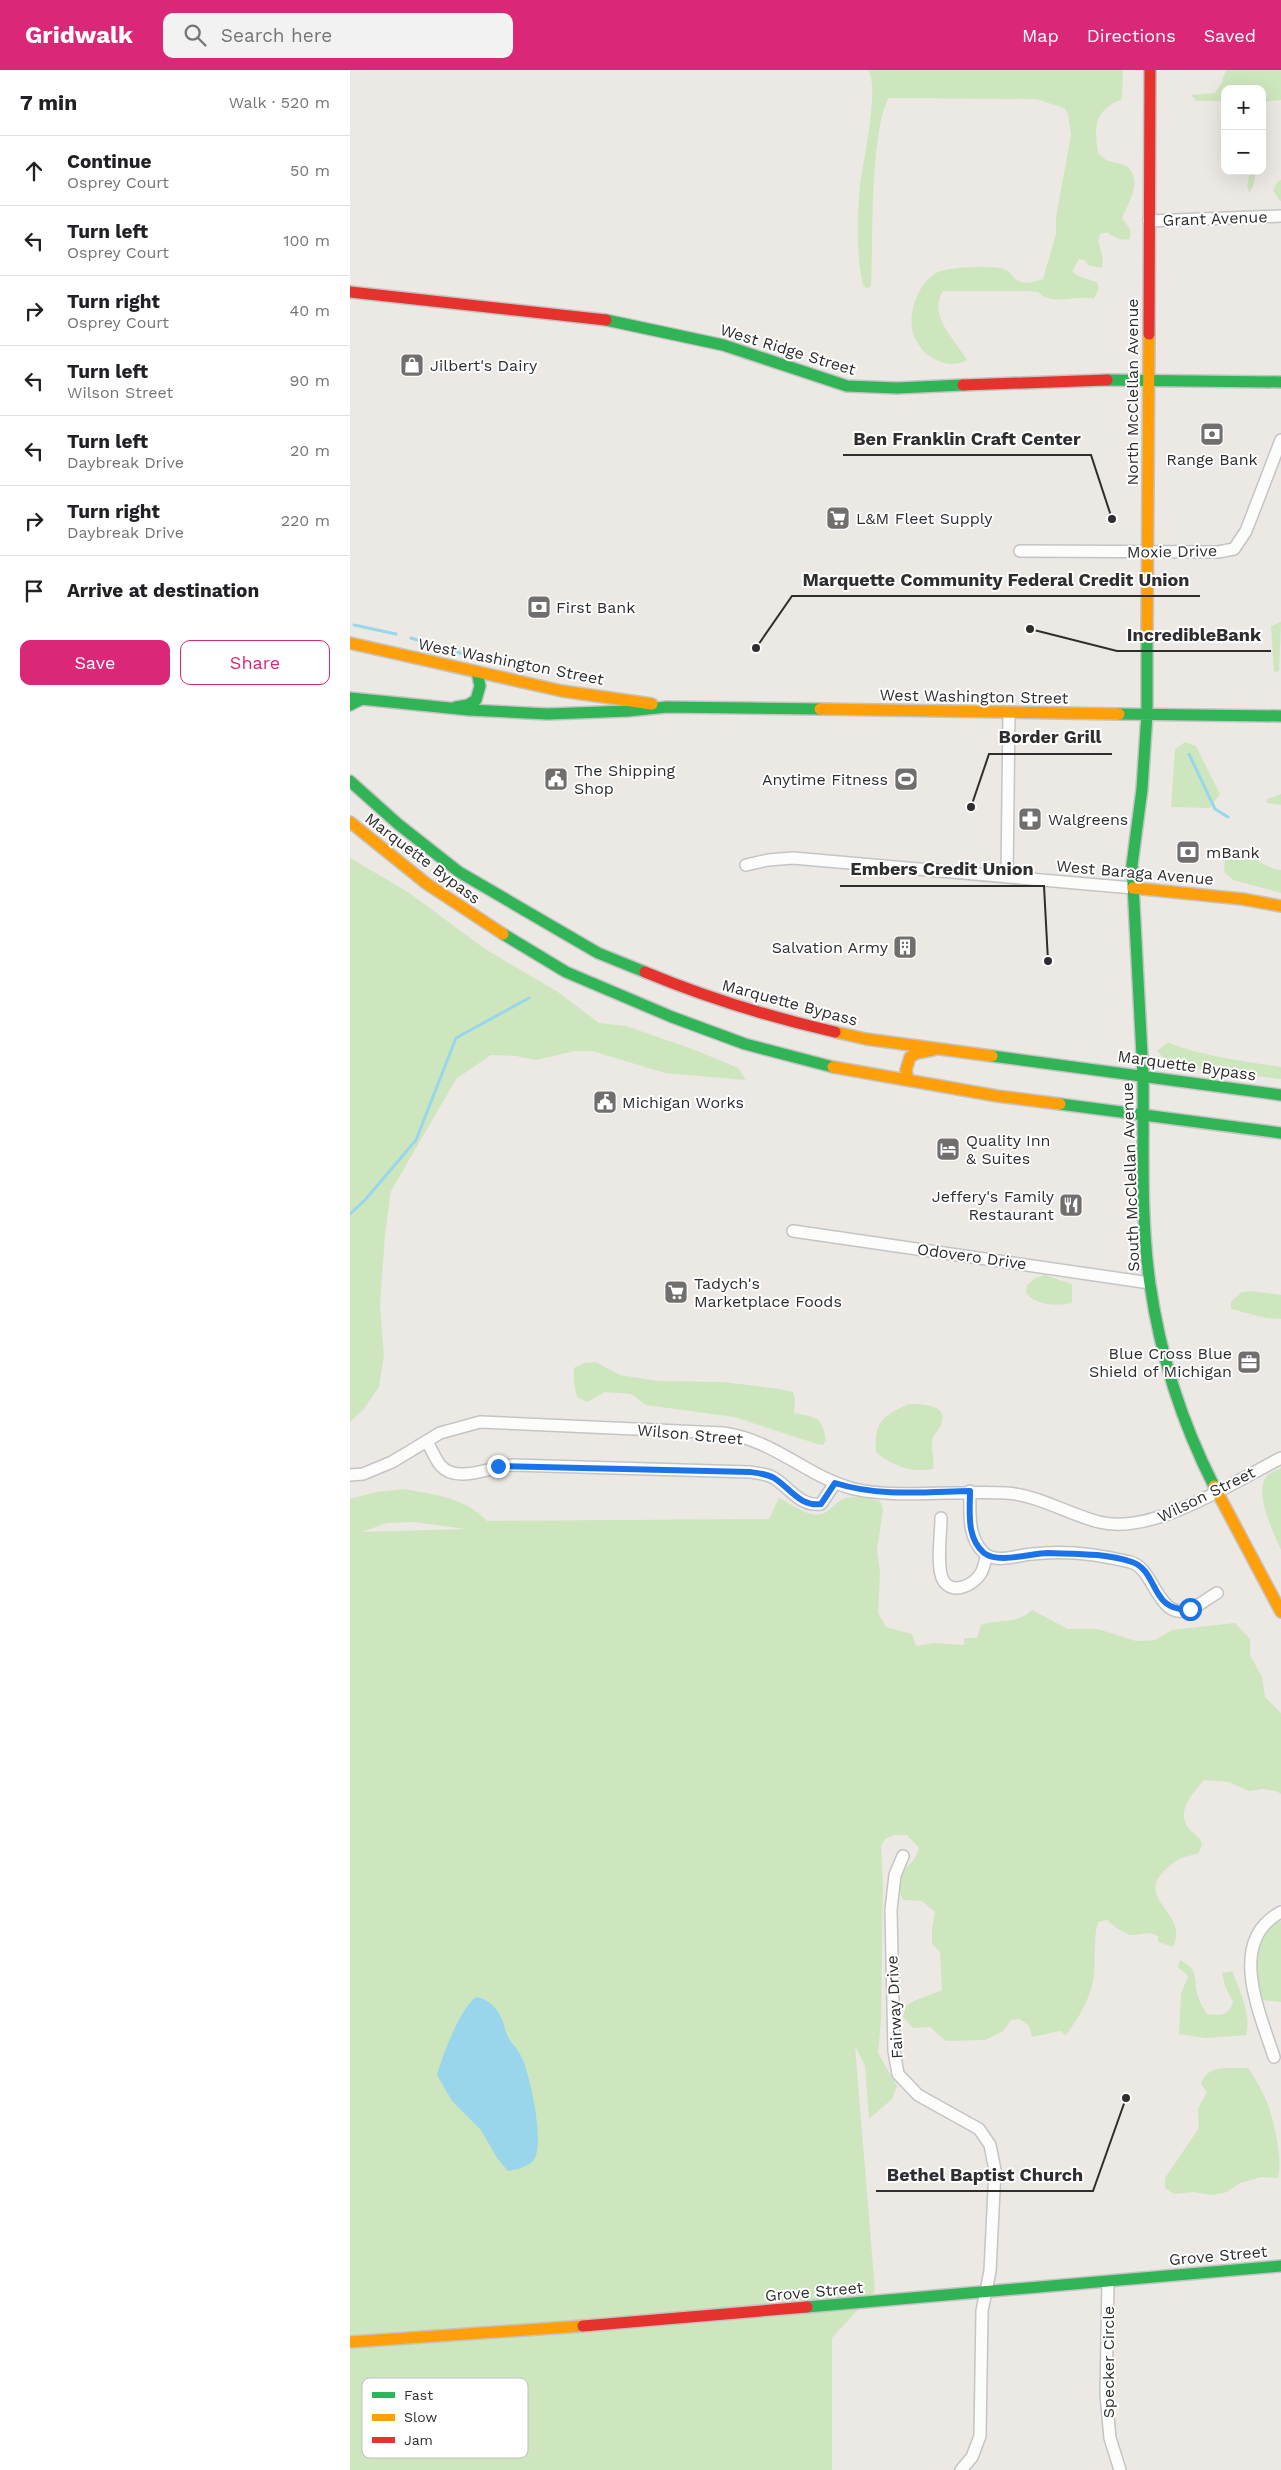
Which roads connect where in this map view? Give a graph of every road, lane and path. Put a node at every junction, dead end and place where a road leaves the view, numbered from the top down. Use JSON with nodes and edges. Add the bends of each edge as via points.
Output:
{"nodes":[{"id":1,"x":1150,"y":70,"type":"edge"},
{"id":2,"x":1281,"y":216,"type":"edge"},
{"id":3,"x":1149,"y":221,"type":"junction"},
{"id":4,"x":350,"y":292,"type":"edge"},
{"id":5,"x":1149,"y":380,"type":"junction"},
{"id":6,"x":1281,"y":382,"type":"edge"},
{"id":7,"x":1281,"y":440,"type":"edge"},
{"id":8,"x":1020,"y":551,"type":"dead end"},
{"id":9,"x":1148,"y":552,"type":"junction"},
{"id":10,"x":350,"y":643,"type":"edge"},
{"id":11,"x":400,"y":654,"type":"junction"},
{"id":12,"x":356,"y":656,"type":"dead end"},
{"id":13,"x":477,"y":672,"type":"junction"},
{"id":14,"x":353,"y":700,"type":"edge"},
{"id":15,"x":667,"y":707,"type":"junction"},
{"id":16,"x":448,"y":708,"type":"junction"},
{"id":17,"x":1009,"y":713,"type":"junction"},
{"id":18,"x":1147,"y":714,"type":"junction"},
{"id":19,"x":1281,"y":716,"type":"edge"},
{"id":20,"x":351,"y":781,"type":"edge"},
{"id":21,"x":350,"y":822,"type":"edge"},
{"id":22,"x":746,"y":865,"type":"dead end"},
{"id":23,"x":1007,"y":877,"type":"junction"},
{"id":24,"x":1133,"y":888,"type":"junction"},
{"id":25,"x":1281,"y":906,"type":"edge"},
{"id":26,"x":940,"y":1049,"type":"junction"},
{"id":27,"x":1143,"y":1075,"type":"junction"},
{"id":28,"x":908,"y":1080,"type":"junction"},
{"id":29,"x":1281,"y":1095,"type":"edge"},
{"id":30,"x":1144,"y":1115,"type":"junction"},
{"id":31,"x":1281,"y":1133,"type":"edge"},
{"id":32,"x":793,"y":1231,"type":"dead end"},
{"id":33,"x":1150,"y":1283,"type":"junction"},
{"id":34,"x":427,"y":1441,"type":"junction"},
{"id":35,"x":1281,"y":1458,"type":"edge"},
{"id":36,"x":350,"y":1476,"type":"edge"},
{"id":37,"x":835,"y":1483,"type":"junction"},
{"id":38,"x":1217,"y":1490,"type":"junction"},
{"id":39,"x":970,"y":1491,"type":"junction"},
{"id":40,"x":941,"y":1518,"type":"dead end"},
{"id":41,"x":987,"y":1555,"type":"junction"},
{"id":42,"x":1217,"y":1593,"type":"dead end"},
{"id":43,"x":1281,"y":1612,"type":"edge"},
{"id":44,"x":903,"y":1856,"type":"dead end"},
{"id":45,"x":1281,"y":1912,"type":"edge"},
{"id":46,"x":1274,"y":2057,"type":"dead end"},
{"id":47,"x":1281,"y":2266,"type":"edge"},
{"id":48,"x":1108,"y":2282,"type":"junction"},
{"id":49,"x":986,"y":2292,"type":"junction"},
{"id":50,"x":350,"y":2342,"type":"edge"},
{"id":51,"x":961,"y":2470,"type":"edge"},
{"id":52,"x":1120,"y":2470,"type":"edge"}],
"edges":[{"from":1,"to":3,"type":"main road","name":"North McClellan Avenue"},
{"from":2,"to":3,"type":"street","name":"Grant Avenue"},
{"from":3,"to":5,"type":"main road","name":"North McClellan Avenue"},
{"from":4,"to":5,"type":"main road","name":"West Ridge Street","via":[[606,320],[723,345],[847,386],[897,388]]},
{"from":5,"to":6,"type":"main road","name":"West Ridge Street"},
{"from":5,"to":9,"type":"main road","name":"North McClellan Avenue"},
{"from":7,"to":9,"type":"street","name":"Moxie Drive","via":[[1246,531],[1234,549]]},
{"from":8,"to":9,"type":"street","name":"Moxie Drive"},
{"from":9,"to":18,"type":"main road","name":"North McClellan Avenue"},
{"from":10,"to":11,"type":"main road","name":"West Washington Street"},
{"from":11,"to":12,"type":"main road"},
{"from":11,"to":13,"type":"main road","name":"West Washington Street"},
{"from":13,"to":15,"type":"main road","name":"West Washington Street","via":[[562,691]]},
{"from":13,"to":16,"type":"main road","via":[[480,686],[476,700]]},
{"from":14,"to":16,"type":"main road","name":"West Washington Street"},
{"from":15,"to":16,"type":"main road","name":"West Washington Street","via":[[603,714],[530,714]]},
{"from":15,"to":17,"type":"main road","name":"West Washington Street"},
{"from":17,"to":18,"type":"main road","name":"West Washington Street"},
{"from":17,"to":23,"type":"street"},
{"from":18,"to":19,"type":"main road","name":"West Washington Street"},
{"from":18,"to":24,"type":"main road","name":"South McClellan Avenue","via":[[1132,865]]},
{"from":20,"to":26,"type":"main road","name":"Marquette Bypass","via":[[398,824],[459,872],[598,953],[695,993],[783,1020],[866,1040]]},
{"from":21,"to":28,"type":"main road","name":"Marquette Bypass","via":[[478,920],[566,972],[745,1044],[834,1067]]},
{"from":22,"to":23,"type":"street","name":"West Baraga Avenue","via":[[793,858]]},
{"from":23,"to":24,"type":"street","name":"West Baraga Avenue"},
{"from":24,"to":25,"type":"main road","name":"West Baraga Avenue"},
{"from":24,"to":27,"type":"main road","name":"South McClellan Avenue"},
{"from":26,"to":27,"type":"main road","name":"Marquette Bypass"},
{"from":26,"to":28,"type":"main road","via":[[917,1053],[910,1058],[906,1070]]},
{"from":27,"to":29,"type":"main road","name":"Marquette Bypass"},
{"from":27,"to":30,"type":"main road","name":"South McClellan Avenue"},
{"from":28,"to":30,"type":"main road","name":"Marquette Bypass","via":[[997,1096]]},
{"from":30,"to":31,"type":"main road","name":"Marquette Bypass"},
{"from":30,"to":33,"type":"main road","name":"South McClellan Avenue","via":[[1145,1214]]},
{"from":32,"to":33,"type":"street","name":"Odovero Drive"},
{"from":33,"to":38,"type":"main road","name":"South McClellan Avenue","via":[[1179,1402]]},
{"from":34,"to":36,"type":"street","name":"Wilson Street","via":[[385,1466]]},
{"from":34,"to":37,"type":"street","name":"Wilson Street","via":[[456,1427],[480,1422],[723,1433],[769,1446]]},
{"from":34,"to":37,"type":"street","via":[[440,1465],[453,1474],[462,1475],[514,1465],[750,1472],[774,1478],[811,1505],[821,1504]]},
{"from":35,"to":38,"type":"street","name":"Wilson Street"},
{"from":37,"to":39,"type":"street","name":"Wilson Street","via":[[883,1493]]},
{"from":38,"to":39,"type":"street","name":"Wilson Street","via":[[1183,1509],[1150,1521],[1127,1524],[1101,1523],[1039,1498]]},
{"from":38,"to":43,"type":"main road","name":"South McClellan Avenue"},
{"from":39,"to":41,"type":"street","via":[[972,1534]]},
{"from":40,"to":41,"type":"street","via":[[940,1569],[948,1586],[958,1588],[975,1580],[982,1573]]},
{"from":41,"to":42,"type":"street","via":[[1012,1558],[1045,1553],[1094,1554],[1133,1562],[1142,1568],[1161,1599],[1169,1607],[1179,1610],[1190,1609]]},
{"from":44,"to":49,"type":"street","name":"Fairway Drive","via":[[895,1875],[891,1910],[894,2051],[898,2074],[918,2095],[979,2129],[990,2146],[996,2170]]},
{"from":45,"to":46,"type":"street","via":[[1258,1934],[1249,1966]]},
{"from":47,"to":48,"type":"main road","name":"Grove Street"},
{"from":48,"to":49,"type":"main road","name":"Grove Street"},
{"from":48,"to":52,"type":"street","name":"Specker Circle","via":[[1106,2394],[1110,2438]]},
{"from":49,"to":50,"type":"main road","name":"Grove Street"},
{"from":49,"to":51,"type":"street","via":[[982,2310],[980,2436],[972,2457]]}]}
